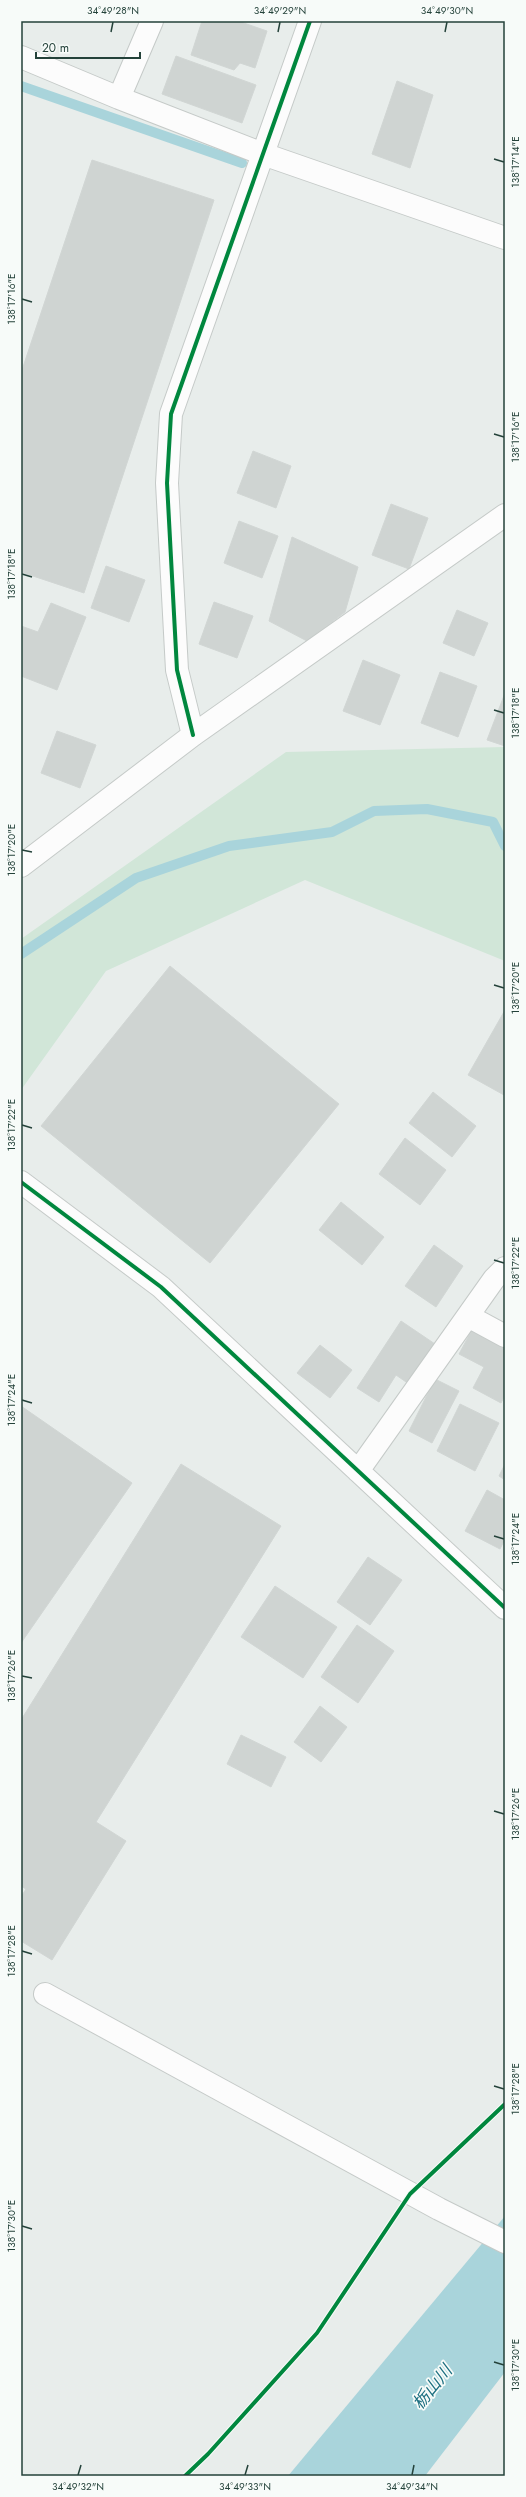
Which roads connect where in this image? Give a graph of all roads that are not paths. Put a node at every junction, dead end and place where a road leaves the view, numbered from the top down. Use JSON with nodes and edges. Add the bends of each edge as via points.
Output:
{"nodes":[{"id":1,"x":152,"y":21,"type":"edge"},
{"id":2,"x":310,"y":21,"type":"edge"},
{"id":3,"x":21,"y":57,"type":"edge"},
{"id":4,"x":119,"y":98,"type":"junction"},
{"id":5,"x":263,"y":154,"type":"junction"},
{"id":6,"x":505,"y":238,"type":"edge"},
{"id":7,"x":505,"y":515,"type":"edge"},
{"id":8,"x":194,"y":735,"type":"junction"},
{"id":9,"x":21,"y":866,"type":"edge"},
{"id":10,"x":21,"y":1182,"type":"edge"},
{"id":11,"x":505,"y":1268,"type":"edge"},
{"id":12,"x":468,"y":1316,"type":"junction"},
{"id":13,"x":505,"y":1336,"type":"edge"},
{"id":14,"x":358,"y":1471,"type":"junction"},
{"id":15,"x":505,"y":1608,"type":"edge"},
{"id":16,"x":45,"y":1994,"type":"dead end"},
{"id":17,"x":505,"y":2242,"type":"edge"}],
"edges":[{"from":1,"to":4,"type":"street"},
{"from":2,"to":5,"type":"street"},
{"from":3,"to":4,"type":"street"},
{"from":4,"to":5,"type":"street"},
{"from":5,"to":6,"type":"street"},
{"from":5,"to":8,"type":"street","via":[[171,414],[167,483],[177,670]]},
{"from":7,"to":8,"type":"street"},
{"from":8,"to":9,"type":"street"},
{"from":10,"to":14,"type":"street","via":[[161,1288]]},
{"from":11,"to":12,"type":"street"},
{"from":12,"to":13,"type":"street"},
{"from":12,"to":14,"type":"street"},
{"from":14,"to":15,"type":"street"},
{"from":16,"to":17,"type":"street","via":[[439,2209]]}]}
